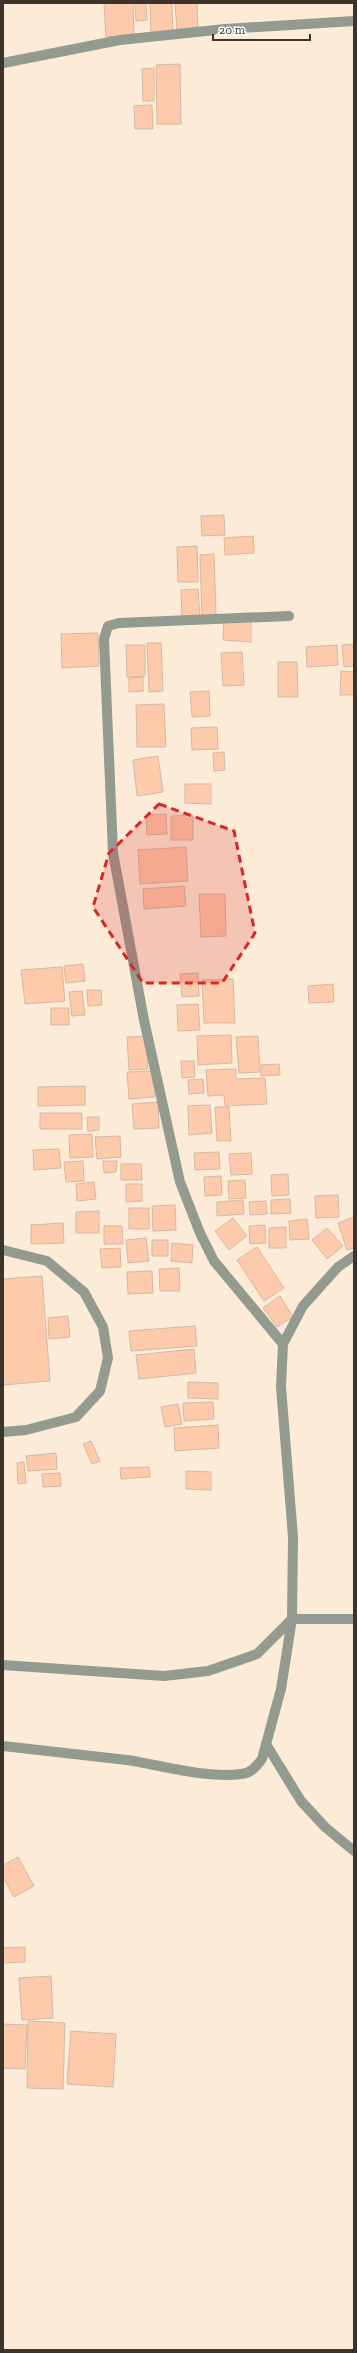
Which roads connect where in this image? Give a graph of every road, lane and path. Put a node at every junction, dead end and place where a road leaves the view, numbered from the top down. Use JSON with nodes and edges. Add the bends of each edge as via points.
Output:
{"nodes":[{"id":1,"x":354,"y":21,"type":"edge"},
{"id":2,"x":3,"y":64,"type":"edge"},
{"id":3,"x":289,"y":616,"type":"dead end"},
{"id":4,"x":3,"y":1250,"type":"edge"},
{"id":5,"x":354,"y":1256,"type":"edge"},
{"id":6,"x":283,"y":1344,"type":"junction"},
{"id":7,"x":3,"y":1432,"type":"edge"},
{"id":8,"x":292,"y":1619,"type":"junction"},
{"id":9,"x":354,"y":1619,"type":"edge"},
{"id":10,"x":3,"y":1665,"type":"edge"},
{"id":11,"x":266,"y":1744,"type":"junction"},
{"id":12,"x":3,"y":1746,"type":"edge"},
{"id":13,"x":354,"y":1851,"type":"edge"}],
"edges":[{"from":1,"to":2,"type":"street","via":[[225,29],[120,40]]},
{"from":3,"to":6,"type":"street","via":[[119,623],[108,626],[104,639],[113,852],[144,1020],[180,1182],[214,1261]]},
{"from":4,"to":7,"type":"street","via":[[47,1261],[84,1292],[103,1327],[108,1358],[100,1391],[76,1416],[26,1430]]},
{"from":5,"to":6,"type":"street","via":[[338,1267],[303,1306]]},
{"from":6,"to":8,"type":"street","via":[[281,1388],[293,1537]]},
{"from":8,"to":9,"type":"street"},
{"from":8,"to":10,"type":"street","via":[[257,1654],[208,1671],[164,1676]]},
{"from":8,"to":11,"type":"street","via":[[281,1689]]},
{"from":11,"to":12,"type":"street","via":[[262,1759],[251,1772],[232,1775]]},
{"from":11,"to":13,"type":"street","via":[[301,1801]]}]}
